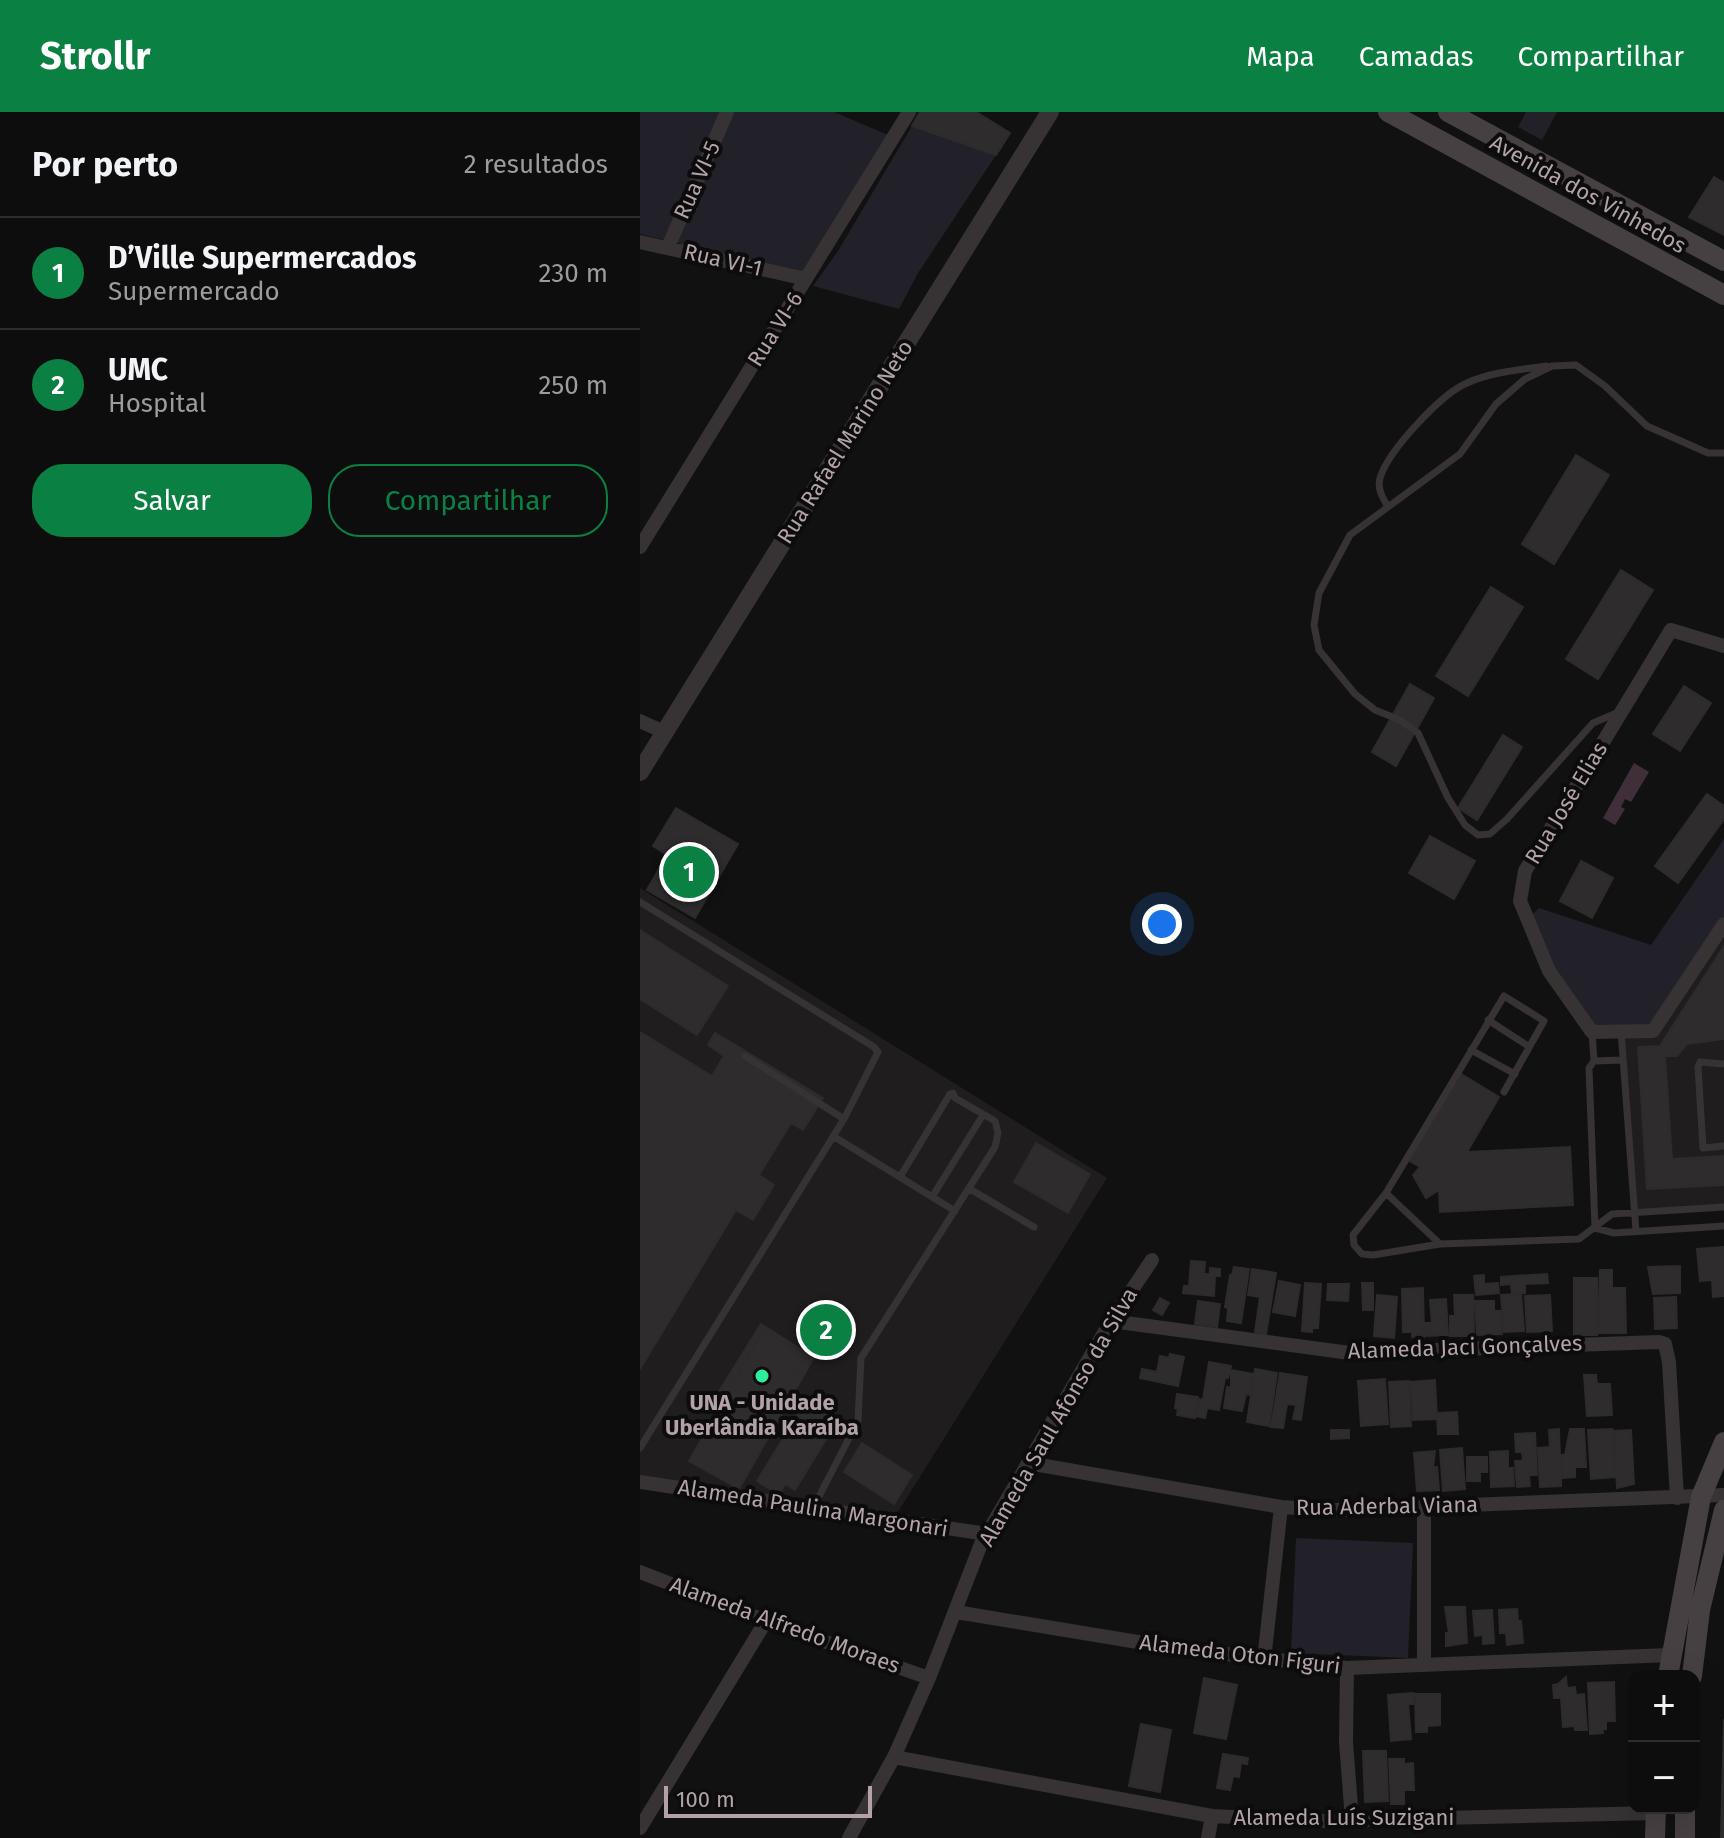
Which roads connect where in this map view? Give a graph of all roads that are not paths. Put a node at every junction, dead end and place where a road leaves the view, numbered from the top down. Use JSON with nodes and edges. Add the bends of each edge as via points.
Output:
{"nodes":[{"id":1,"x":727,"y":112,"type":"edge"},
{"id":2,"x":909,"y":112,"type":"edge"},
{"id":3,"x":1050,"y":112,"type":"edge"},
{"id":4,"x":1388,"y":112,"type":"edge"},
{"id":5,"x":1448,"y":112,"type":"edge"},
{"id":6,"x":640,"y":242,"type":"edge"},
{"id":7,"x":668,"y":247,"type":"junction"},
{"id":8,"x":1724,"y":261,"type":"edge"},
{"id":9,"x":806,"y":279,"type":"junction"},
{"id":10,"x":1724,"y":295,"type":"edge"},
{"id":11,"x":1552,"y":366,"type":"junction"},
{"id":12,"x":1724,"y":453,"type":"edge"},
{"id":13,"x":1388,"y":507,"type":"junction"},
{"id":14,"x":640,"y":547,"type":"edge"},
{"id":15,"x":1724,"y":646,"type":"edge"},
{"id":16,"x":1622,"y":711,"type":"junction"},
{"id":17,"x":640,"y":721,"type":"edge"},
{"id":18,"x":664,"y":732,"type":"junction"},
{"id":19,"x":640,"y":772,"type":"edge"},
{"id":20,"x":640,"y":902,"type":"edge"},
{"id":21,"x":1724,"y":924,"type":"edge"},
{"id":22,"x":1488,"y":1020,"type":"junction"},
{"id":23,"x":1621,"y":1031,"type":"junction"},
{"id":24,"x":1592,"y":1032,"type":"junction"},
{"id":25,"x":1528,"y":1046,"type":"junction"},
{"id":26,"x":1471,"y":1050,"type":"junction"},
{"id":27,"x":745,"y":1056,"type":"dead end"},
{"id":28,"x":1623,"y":1060,"type":"junction"},
{"id":29,"x":1594,"y":1061,"type":"junction"},
{"id":30,"x":1724,"y":1064,"type":"edge"},
{"id":31,"x":1515,"y":1074,"type":"junction"},
{"id":32,"x":1504,"y":1092,"type":"dead end"},
{"id":33,"x":983,"y":1115,"type":"junction"},
{"id":34,"x":844,"y":1119,"type":"junction"},
{"id":35,"x":833,"y":1136,"type":"junction"},
{"id":36,"x":1724,"y":1146,"type":"edge"},
{"id":37,"x":900,"y":1177,"type":"junction"},
{"id":38,"x":970,"y":1189,"type":"junction"},
{"id":39,"x":1386,"y":1193,"type":"junction"},
{"id":40,"x":932,"y":1197,"type":"junction"},
{"id":41,"x":1724,"y":1207,"type":"edge"},
{"id":42,"x":955,"y":1211,"type":"junction"},
{"id":43,"x":1634,"y":1212,"type":"junction"},
{"id":44,"x":1724,"y":1226,"type":"edge"},
{"id":45,"x":1034,"y":1227,"type":"dead end"},
{"id":46,"x":1595,"y":1228,"type":"junction"},
{"id":47,"x":1636,"y":1231,"type":"junction"},
{"id":48,"x":1440,"y":1244,"type":"junction"},
{"id":49,"x":1152,"y":1260,"type":"dead end"},
{"id":50,"x":1111,"y":1321,"type":"junction"},
{"id":51,"x":1724,"y":1442,"type":"edge"},
{"id":52,"x":640,"y":1448,"type":"edge"},
{"id":53,"x":1028,"y":1463,"type":"junction"},
{"id":54,"x":640,"y":1482,"type":"edge"},
{"id":55,"x":1724,"y":1495,"type":"edge"},
{"id":56,"x":1701,"y":1497,"type":"junction"},
{"id":57,"x":1677,"y":1498,"type":"junction"},
{"id":58,"x":1281,"y":1507,"type":"junction"},
{"id":59,"x":813,"y":1508,"type":"junction"},
{"id":60,"x":1424,"y":1508,"type":"junction"},
{"id":61,"x":1724,"y":1510,"type":"edge"},
{"id":62,"x":987,"y":1534,"type":"junction"},
{"id":63,"x":640,"y":1572,"type":"edge"},
{"id":64,"x":956,"y":1612,"type":"junction"},
{"id":65,"x":766,"y":1621,"type":"junction"},
{"id":66,"x":1264,"y":1660,"type":"junction"},
{"id":67,"x":1424,"y":1665,"type":"junction"},
{"id":68,"x":1669,"y":1666,"type":"edge"},
{"id":69,"x":1347,"y":1668,"type":"junction"},
{"id":70,"x":1693,"y":1670,"type":"edge"},
{"id":71,"x":929,"y":1678,"type":"junction"},
{"id":72,"x":894,"y":1757,"type":"junction"},
{"id":73,"x":1628,"y":1811,"type":"edge"},
{"id":74,"x":1656,"y":1814,"type":"edge"},
{"id":75,"x":1685,"y":1814,"type":"edge"},
{"id":76,"x":1212,"y":1816,"type":"junction"},
{"id":77,"x":1352,"y":1820,"type":"junction"},
{"id":78,"x":640,"y":1828,"type":"edge"},
{"id":79,"x":849,"y":1838,"type":"edge"},
{"id":80,"x":1208,"y":1838,"type":"edge"},
{"id":81,"x":1655,"y":1838,"type":"edge"},
{"id":82,"x":1685,"y":1838,"type":"edge"}],
"edges":[{"from":1,"to":7,"type":"street","name":"Rua VI-5"},
{"from":2,"to":9,"type":"street","name":"Rua VI-6"},
{"from":3,"to":18,"type":"street","name":"Rua Rafael Marino Neto"},
{"from":4,"to":10,"type":"main road","name":"Avenida dos Vinhedos"},
{"from":5,"to":8,"type":"main road","name":"Avenida dos Vinhedos"},
{"from":6,"to":7,"type":"street","name":"Rua VI-1"},
{"from":7,"to":9,"type":"street","name":"Rua VI-1"},
{"from":9,"to":14,"type":"street","name":"Rua VI-6"},
{"from":11,"to":12,"type":"lane","via":[[1576,365],[1647,426],[1708,453]]},
{"from":11,"to":13,"type":"lane","via":[[1525,379],[1496,404],[1460,454]]},
{"from":11,"to":13,"type":"lane","via":[[1489,375],[1444,397],[1400,442],[1380,478],[1379,492]]},
{"from":13,"to":16,"type":"lane","via":[[1350,535],[1319,593],[1314,625],[1319,650],[1355,694],[1418,733],[1465,825],[1478,835],[1490,834],[1593,723]]},
{"from":15,"to":16,"type":"street","name":"Rua José Elias","via":[[1671,630]]},
{"from":16,"to":24,"type":"street","name":"Rua José Elias","via":[[1525,871],[1520,901],[1549,971]]},
{"from":17,"to":18,"type":"street"},
{"from":18,"to":19,"type":"street","name":"Rua Rafael Marino Neto"},
{"from":20,"to":34,"type":"lane","via":[[874,1047],[876,1061]]},
{"from":21,"to":23,"type":"street","via":[[1653,1031]]},
{"from":22,"to":25,"type":"lane"},
{"from":22,"to":25,"type":"lane","via":[[1504,996],[1544,1021]]},
{"from":22,"to":26,"type":"lane"},
{"from":23,"to":24,"type":"street"},
{"from":23,"to":28,"type":"lane"},
{"from":24,"to":29,"type":"lane"},
{"from":25,"to":31,"type":"lane"},
{"from":26,"to":31,"type":"lane"},
{"from":26,"to":39,"type":"lane"},
{"from":27,"to":34,"type":"lane"},
{"from":28,"to":29,"type":"lane"},
{"from":28,"to":43,"type":"lane"},
{"from":29,"to":46,"type":"lane","via":[[1589,1068]]},
{"from":30,"to":36,"type":"lane","via":[[1700,1062],[1698,1067],[1703,1148]]},
{"from":31,"to":32,"type":"lane"},
{"from":33,"to":37,"type":"lane","via":[[950,1094]]},
{"from":33,"to":38,"type":"lane","via":[[995,1121],[998,1133]]},
{"from":33,"to":40,"type":"lane"},
{"from":34,"to":35,"type":"lane"},
{"from":35,"to":37,"type":"lane"},
{"from":35,"to":52,"type":"lane"},
{"from":37,"to":40,"type":"lane"},
{"from":38,"to":42,"type":"lane"},
{"from":38,"to":45,"type":"lane"},
{"from":39,"to":48,"type":"lane"},
{"from":39,"to":48,"type":"lane","via":[[1353,1235],[1362,1254]]},
{"from":40,"to":42,"type":"lane"},
{"from":41,"to":43,"type":"lane"},
{"from":42,"to":59,"type":"lane","via":[[861,1358],[858,1421]]},
{"from":43,"to":46,"type":"lane","via":[[1612,1214]]},
{"from":43,"to":47,"type":"lane"},
{"from":44,"to":47,"type":"lane"},
{"from":46,"to":47,"type":"lane"},
{"from":46,"to":48,"type":"lane","via":[[1579,1239]]},
{"from":49,"to":50,"type":"street","name":"Alameda Saul Afonso da Silva"},
{"from":50,"to":53,"type":"street","name":"Alameda Saul Afonso da Silva"},
{"from":50,"to":57,"type":"street","name":"Alameda Jaci Gonçalves","via":[[1350,1353],[1659,1342],[1665,1344],[1669,1362]]},
{"from":51,"to":56,"type":"main road"},
{"from":53,"to":58,"type":"street","name":"Rua Aderbal Viana"},
{"from":53,"to":62,"type":"street","name":"Alameda Saul Afonso da Silva"},
{"from":54,"to":59,"type":"street","name":"Alameda Paulina Margonari"},
{"from":55,"to":56,"type":"street","name":"Rua Aderbal Viana"},
{"from":56,"to":57,"type":"street","name":"Rua Aderbal Viana"},
{"from":56,"to":68,"type":"main road"},
{"from":57,"to":60,"type":"street","name":"Rua Aderbal Viana"},
{"from":58,"to":60,"type":"street","name":"Rua Aderbal Viana"},
{"from":58,"to":66,"type":"street"},
{"from":59,"to":62,"type":"street","name":"Alameda Paulina Margonari"},
{"from":60,"to":67,"type":"street"},
{"from":61,"to":70,"type":"main road","via":[[1700,1610]]},
{"from":62,"to":64,"type":"street","name":"Alameda Saul Afonso da Silva"},
{"from":63,"to":65,"type":"street","name":"Alameda Alfredo Moraes"},
{"from":64,"to":66,"type":"street","name":"Alameda Oton Figuri"},
{"from":64,"to":71,"type":"street","name":"Alameda Saul Afonso da Silva"},
{"from":65,"to":71,"type":"street","name":"Alameda Alfredo Moraes"},
{"from":65,"to":78,"type":"street"},
{"from":66,"to":69,"type":"street","name":"Alameda Oton Figuri"},
{"from":67,"to":68,"type":"street","name":"Alameda Oton Figuri"},
{"from":67,"to":69,"type":"street","name":"Alameda Oton Figuri"},
{"from":69,"to":77,"type":"street"},
{"from":71,"to":72,"type":"street","name":"Alameda Saul Afonso da Silva"},
{"from":72,"to":76,"type":"street","name":"Alameda Luís Suzigani"},
{"from":72,"to":79,"type":"street","name":"Alameda Saul Afonso da Silva"},
{"from":73,"to":77,"type":"street","name":"Alameda Luís Suzigani"},
{"from":74,"to":81,"type":"main road"},
{"from":75,"to":82,"type":"main road"},
{"from":76,"to":77,"type":"street","name":"Alameda Luís Suzigani"},
{"from":76,"to":80,"type":"street"}]}
